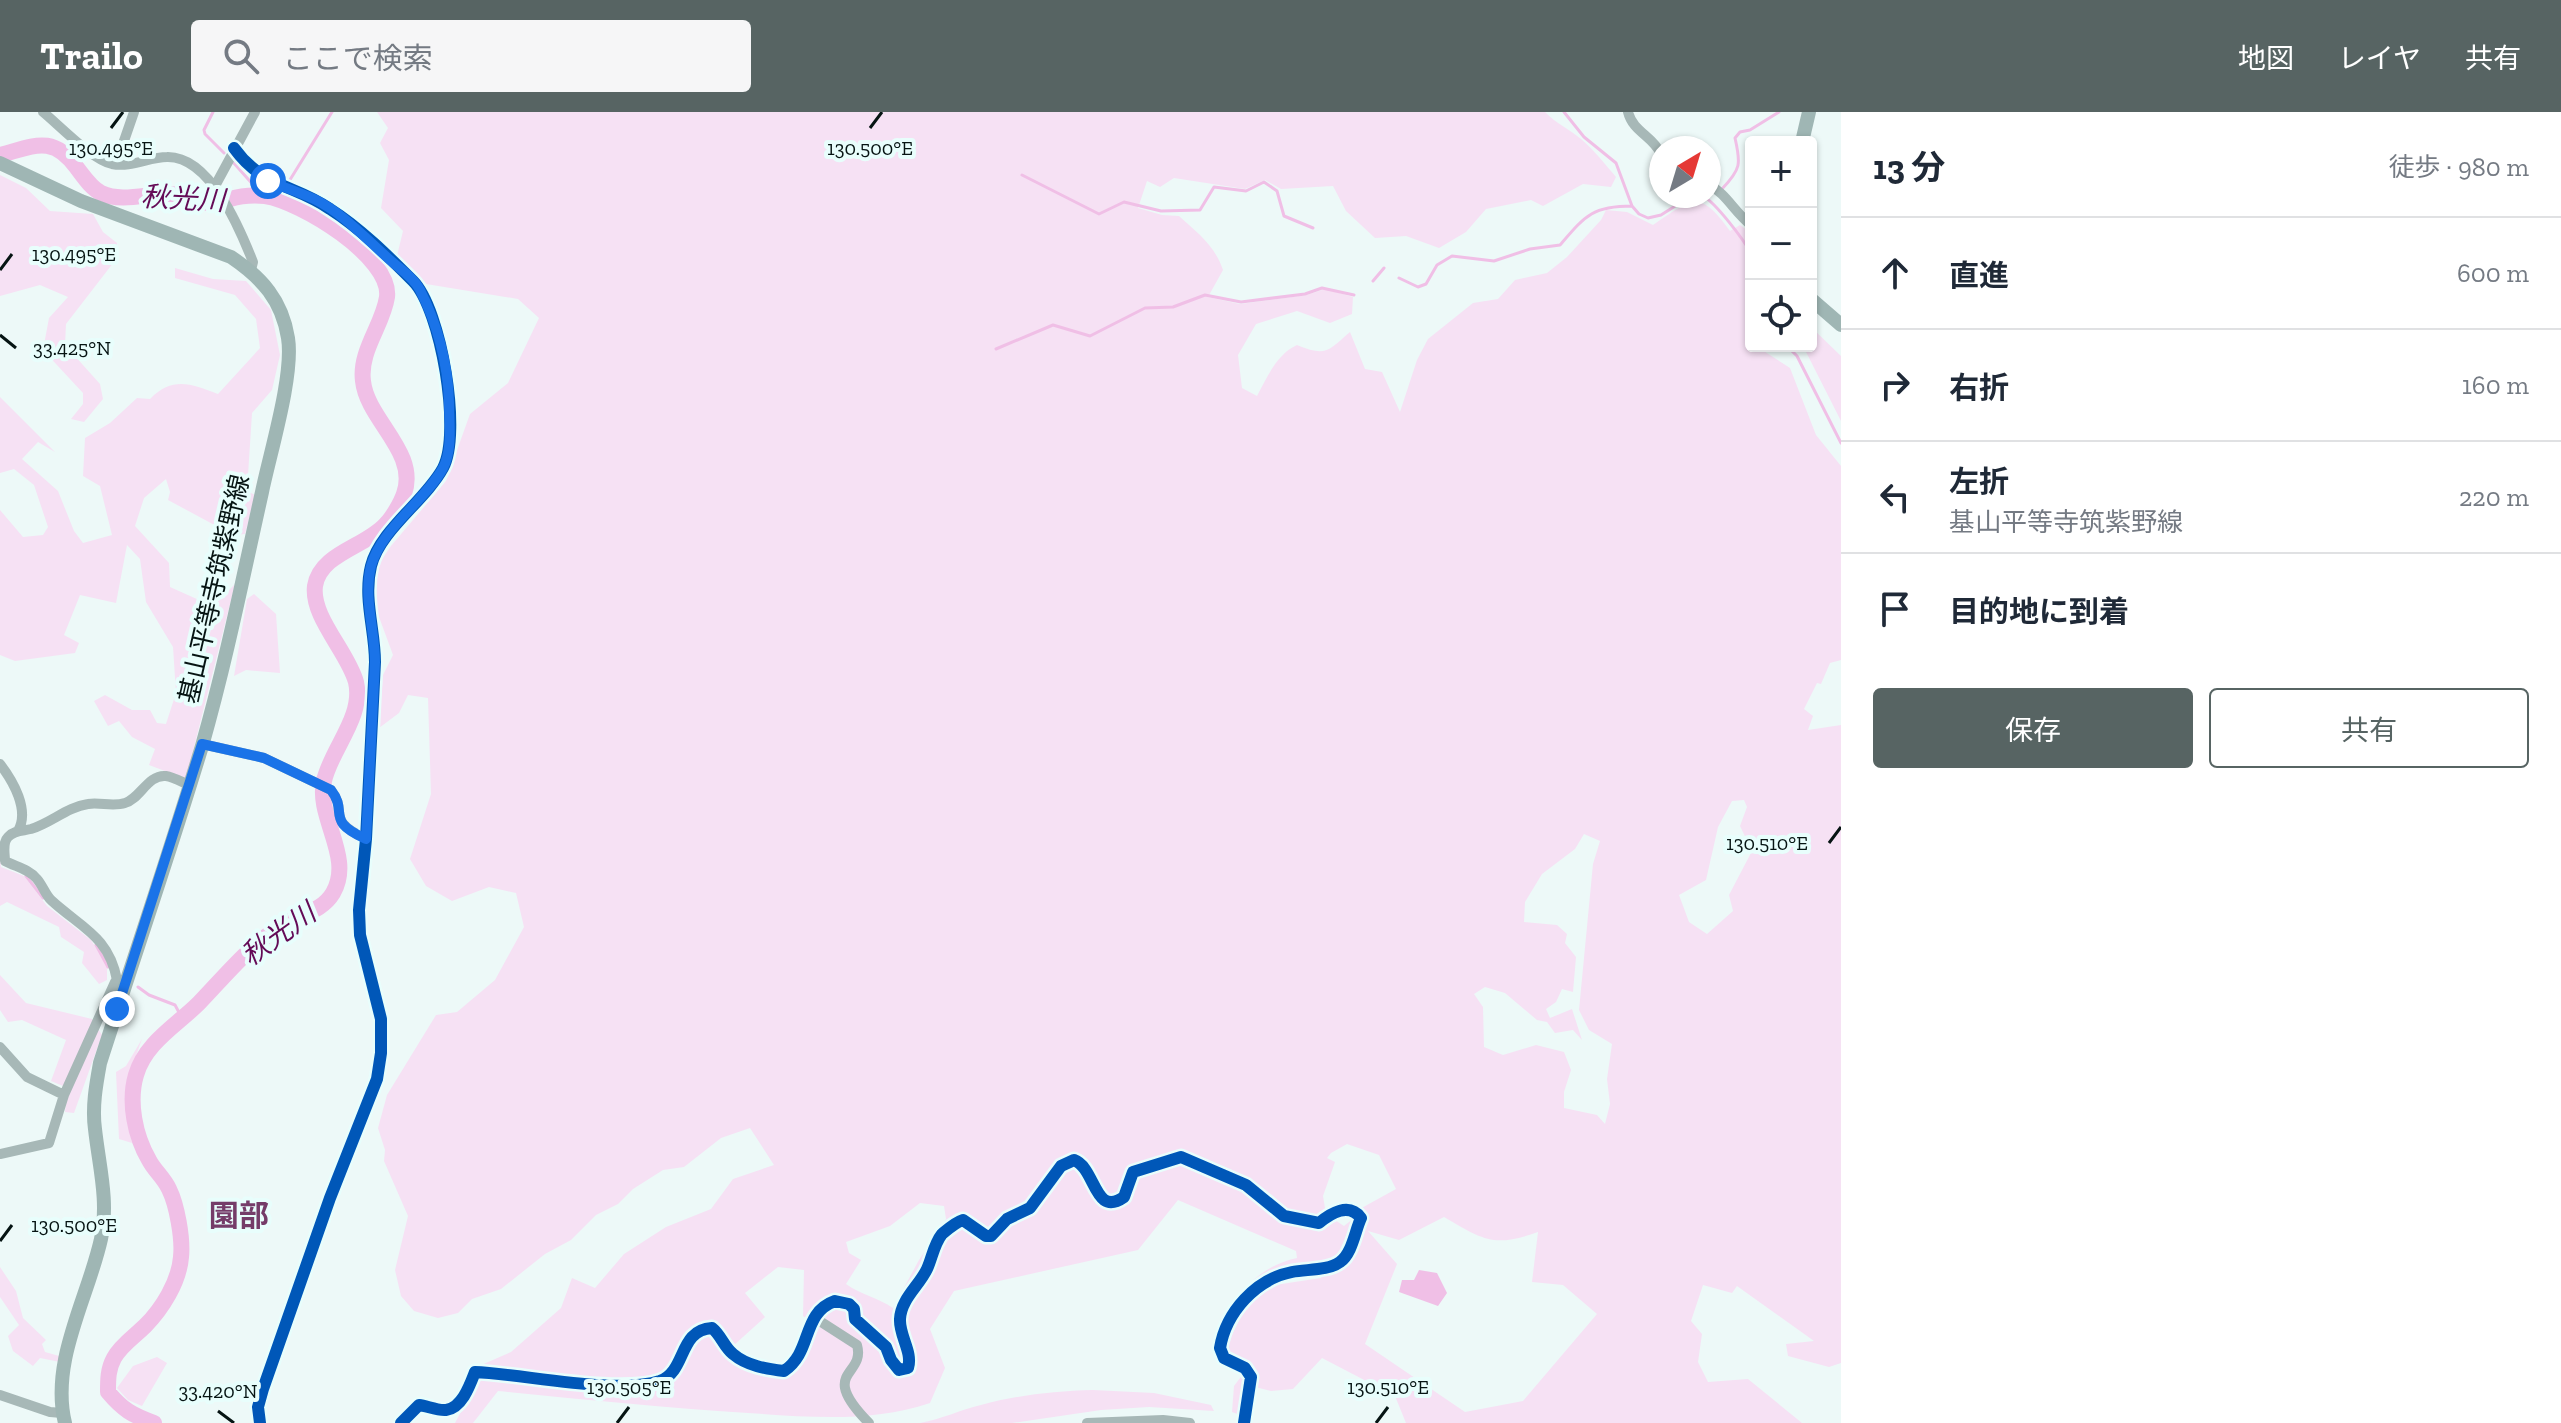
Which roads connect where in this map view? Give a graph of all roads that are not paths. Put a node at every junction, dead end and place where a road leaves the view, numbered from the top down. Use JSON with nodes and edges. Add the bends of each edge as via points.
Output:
{"nodes":[{"id":1,"x":43,"y":112,"type":"edge"},
{"id":2,"x":134,"y":112,"type":"edge"},
{"id":3,"x":255,"y":112,"type":"edge"},
{"id":4,"x":1628,"y":112,"type":"edge"},
{"id":5,"x":1809,"y":112,"type":"edge"},
{"id":6,"x":1803,"y":136,"type":"edge"},
{"id":7,"x":1649,"y":137,"type":"edge"},
{"id":8,"x":234,"y":148,"type":"junction"},
{"id":9,"x":2,"y":164,"type":"edge"},
{"id":10,"x":116,"y":164,"type":"junction"},
{"id":11,"x":217,"y":190,"type":"junction"},
{"id":12,"x":1721,"y":194,"type":"edge"},
{"id":13,"x":1745,"y":220,"type":"edge"},
{"id":14,"x":251,"y":270,"type":"junction"},
{"id":15,"x":1817,"y":304,"type":"edge"},
{"id":16,"x":1841,"y":325,"type":"edge"},
{"id":17,"x":202,"y":744,"type":"junction"},
{"id":18,"x":0,"y":764,"type":"edge"},
{"id":19,"x":189,"y":785,"type":"junction"},
{"id":20,"x":18,"y":831,"type":"junction"},
{"id":21,"x":366,"y":839,"type":"junction"},
{"id":22,"x":2,"y":861,"type":"edge"},
{"id":23,"x":122,"y":981,"type":"junction"},
{"id":24,"x":0,"y":1047,"type":"edge"},
{"id":25,"x":64,"y":1095,"type":"junction"},
{"id":26,"x":0,"y":1154,"type":"edge"},
{"id":27,"x":815,"y":1318,"type":"junction"},
{"id":28,"x":0,"y":1395,"type":"edge"},
{"id":29,"x":64,"y":1418,"type":"edge"},
{"id":30,"x":260,"y":1423,"type":"edge"},
{"id":31,"x":401,"y":1423,"type":"edge"},
{"id":32,"x":869,"y":1423,"type":"edge"},
{"id":33,"x":1087,"y":1423,"type":"edge"},
{"id":34,"x":1190,"y":1423,"type":"edge"},
{"id":35,"x":1244,"y":1423,"type":"edge"}],
"edges":[{"from":1,"to":10,"type":"street","via":[[96,155]]},
{"from":2,"to":10,"type":"street"},
{"from":3,"to":8,"type":"street"},
{"from":4,"to":7,"type":"street","via":[[1631,123]]},
{"from":5,"to":6,"type":"main road"},
{"from":8,"to":11,"type":"street"},
{"from":8,"to":21,"type":"street","via":[[268,181],[332,209],[414,282],[442,350],[450,435],[444,466],[376,553],[368,586],[375,635]]},
{"from":9,"to":14,"type":"main road","name":"基山平等寺筑紫野線","via":[[81,201],[231,257]]},
{"from":10,"to":11,"type":"street","via":[[174,157],[197,169]]},
{"from":11,"to":14,"type":"street","via":[[253,262]]},
{"from":12,"to":13,"type":"street"},
{"from":14,"to":17,"type":"main road","name":"基山平等寺筑紫野線","via":[[281,311],[289,365]]},
{"from":15,"to":16,"type":"main road"},
{"from":17,"to":19,"type":"main road","name":"基山平等寺筑紫野線"},
{"from":17,"to":21,"type":"street","via":[[264,758],[331,790],[341,824]]},
{"from":18,"to":20,"type":"street","via":[[16,789]]},
{"from":19,"to":20,"type":"street","via":[[158,777],[131,802],[73,807],[50,822]]},
{"from":19,"to":23,"type":"main road","name":"基山平等寺筑紫野線"},
{"from":20,"to":22,"type":"street","via":[[5,842]]},
{"from":21,"to":30,"type":"street","via":[[360,935],[381,1019],[377,1079],[263,1389]]},
{"from":22,"to":23,"type":"street","via":[[27,871],[52,901],[94,934]]},
{"from":23,"to":25,"type":"street","via":[[97,1018]]},
{"from":23,"to":29,"type":"main road","name":"基山平等寺筑紫野線","via":[[94,1096],[105,1193],[101,1237],[65,1363]]},
{"from":24,"to":25,"type":"street","via":[[27,1077]]},
{"from":25,"to":26,"type":"street","via":[[49,1143]]},
{"from":27,"to":31,"type":"street","via":[[793,1365],[784,1371],[759,1368],[734,1355],[720,1334],[703,1328],[661,1381],[598,1384],[475,1372],[452,1408],[419,1405]]},
{"from":27,"to":32,"type":"street","via":[[857,1345],[857,1359],[843,1386]]},
{"from":27,"to":35,"type":"street","via":[[823,1305],[849,1304],[862,1327],[886,1347],[895,1368],[908,1368],[900,1328],[903,1304],[927,1271],[943,1234],[959,1220],[991,1236],[1007,1219],[1030,1208],[1061,1166],[1074,1160],[1085,1166],[1103,1201],[1111,1202],[1124,1197],[1133,1172],[1181,1157],[1246,1185],[1284,1216],[1319,1223],[1350,1210],[1361,1218],[1338,1264],[1271,1277],[1250,1292],[1230,1321],[1220,1348],[1224,1358],[1251,1377]]},
{"from":28,"to":29,"type":"street"},
{"from":33,"to":34,"type":"street"}]}
